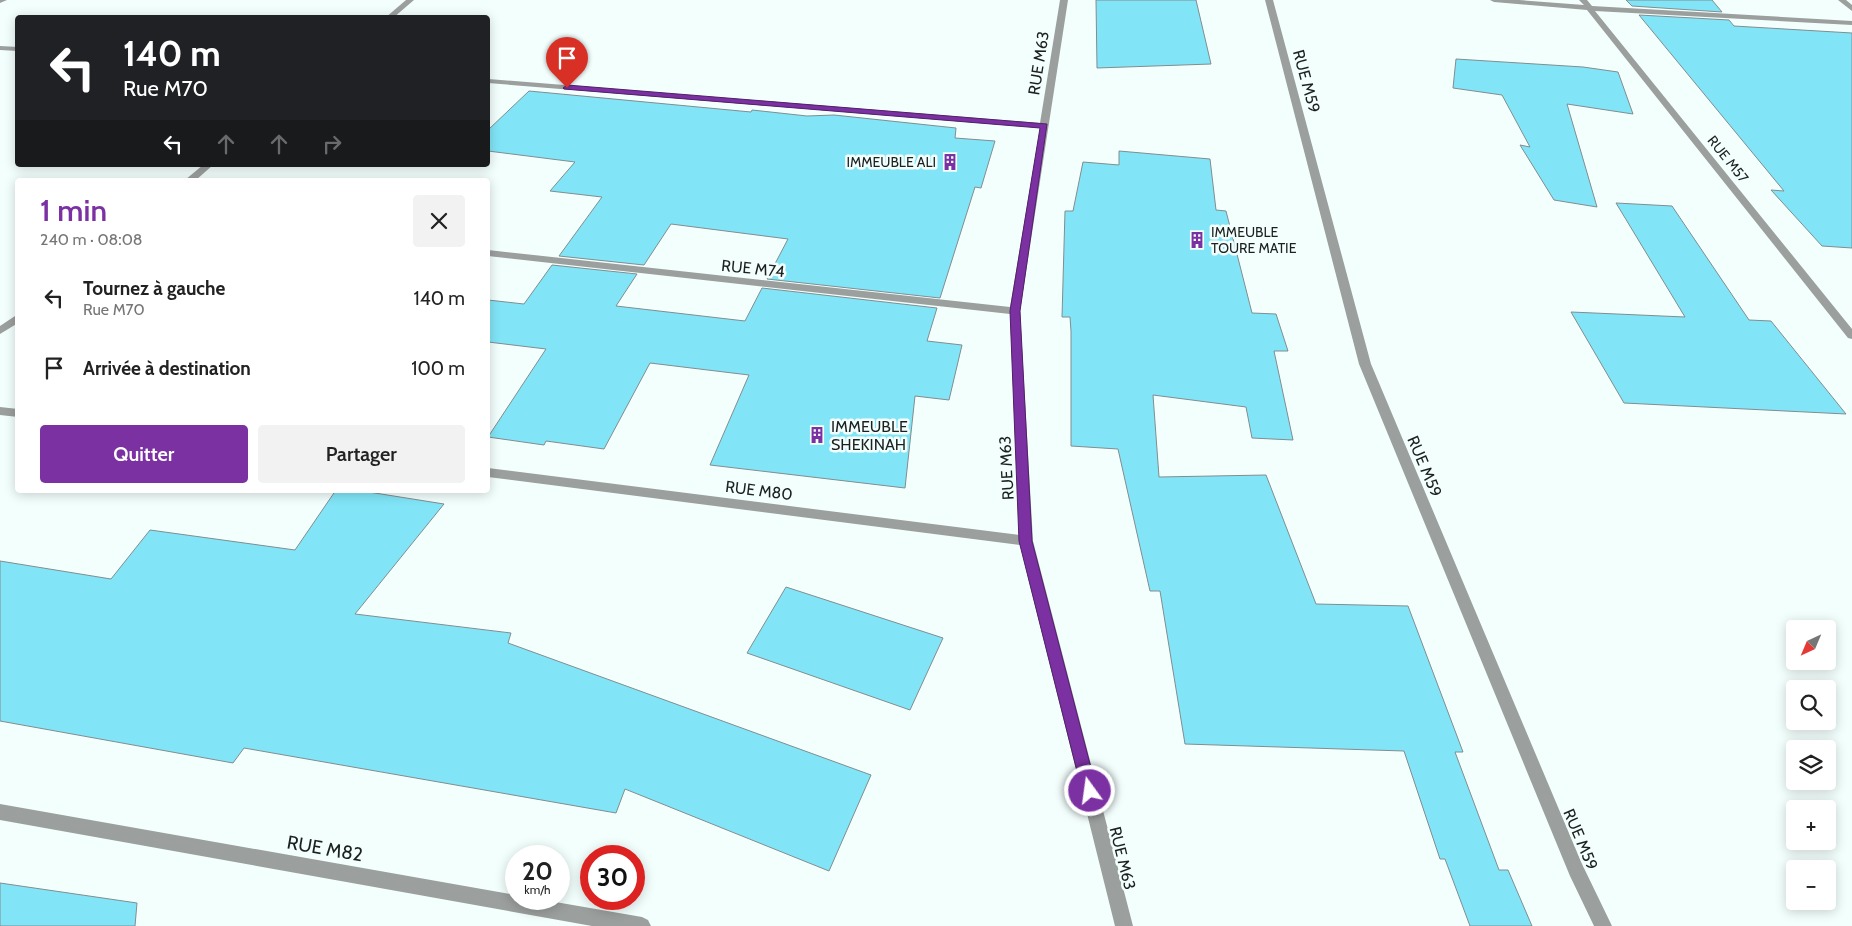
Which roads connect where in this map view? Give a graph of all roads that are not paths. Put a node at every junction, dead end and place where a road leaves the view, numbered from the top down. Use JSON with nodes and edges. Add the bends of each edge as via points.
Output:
{"nodes":[{"id":1,"x":410,"y":0,"type":"edge"},
{"id":2,"x":1064,"y":0,"type":"edge"},
{"id":3,"x":1269,"y":0,"type":"edge"},
{"id":4,"x":1494,"y":0,"type":"edge"},
{"id":5,"x":1842,"y":0,"type":"edge"},
{"id":6,"x":1586,"y":4,"type":"edge"},
{"id":7,"x":1852,"y":9,"type":"edge"},
{"id":8,"x":392,"y":15,"type":"edge"},
{"id":9,"x":1852,"y":23,"type":"edge"},
{"id":10,"x":0,"y":48,"type":"edge"},
{"id":11,"x":15,"y":49,"type":"edge"},
{"id":12,"x":490,"y":81,"type":"edge"},
{"id":13,"x":1044,"y":126,"type":"junction"},
{"id":14,"x":206,"y":167,"type":"edge"},
{"id":15,"x":192,"y":178,"type":"edge"},
{"id":16,"x":490,"y":253,"type":"edge"},
{"id":17,"x":1015,"y":311,"type":"junction"},
{"id":18,"x":15,"y":319,"type":"edge"},
{"id":19,"x":0,"y":331,"type":"edge"},
{"id":20,"x":1852,"y":336,"type":"edge"},
{"id":21,"x":0,"y":411,"type":"edge"},
{"id":22,"x":15,"y":414,"type":"edge"},
{"id":23,"x":490,"y":473,"type":"edge"},
{"id":24,"x":1026,"y":541,"type":"junction"},
{"id":25,"x":0,"y":812,"type":"edge"},
{"id":26,"x":642,"y":926,"type":"edge"},
{"id":27,"x":1124,"y":926,"type":"edge"},
{"id":28,"x":1603,"y":926,"type":"edge"}],
"edges":[{"from":1,"to":8,"type":"street"},
{"from":2,"to":13,"type":"street","name":"RUE M63"},
{"from":3,"to":28,"type":"street","name":"RUE M59","via":[[1365,364],[1576,870]]},
{"from":4,"to":6,"type":"street"},
{"from":5,"to":7,"type":"street"},
{"from":6,"to":9,"type":"street"},
{"from":6,"to":20,"type":"street","name":"RUE M57"},
{"from":10,"to":11,"type":"street"},
{"from":12,"to":13,"type":"street"},
{"from":13,"to":17,"type":"street","name":"RUE M63"},
{"from":14,"to":15,"type":"street"},
{"from":16,"to":17,"type":"street","name":"RUE M74"},
{"from":17,"to":24,"type":"street","name":"RUE M63"},
{"from":18,"to":19,"type":"street"},
{"from":21,"to":22,"type":"street"},
{"from":23,"to":24,"type":"street","name":"RUE M80"},
{"from":24,"to":27,"type":"street","name":"RUE M63"},
{"from":25,"to":26,"type":"street","name":"RUE M82"}]}
